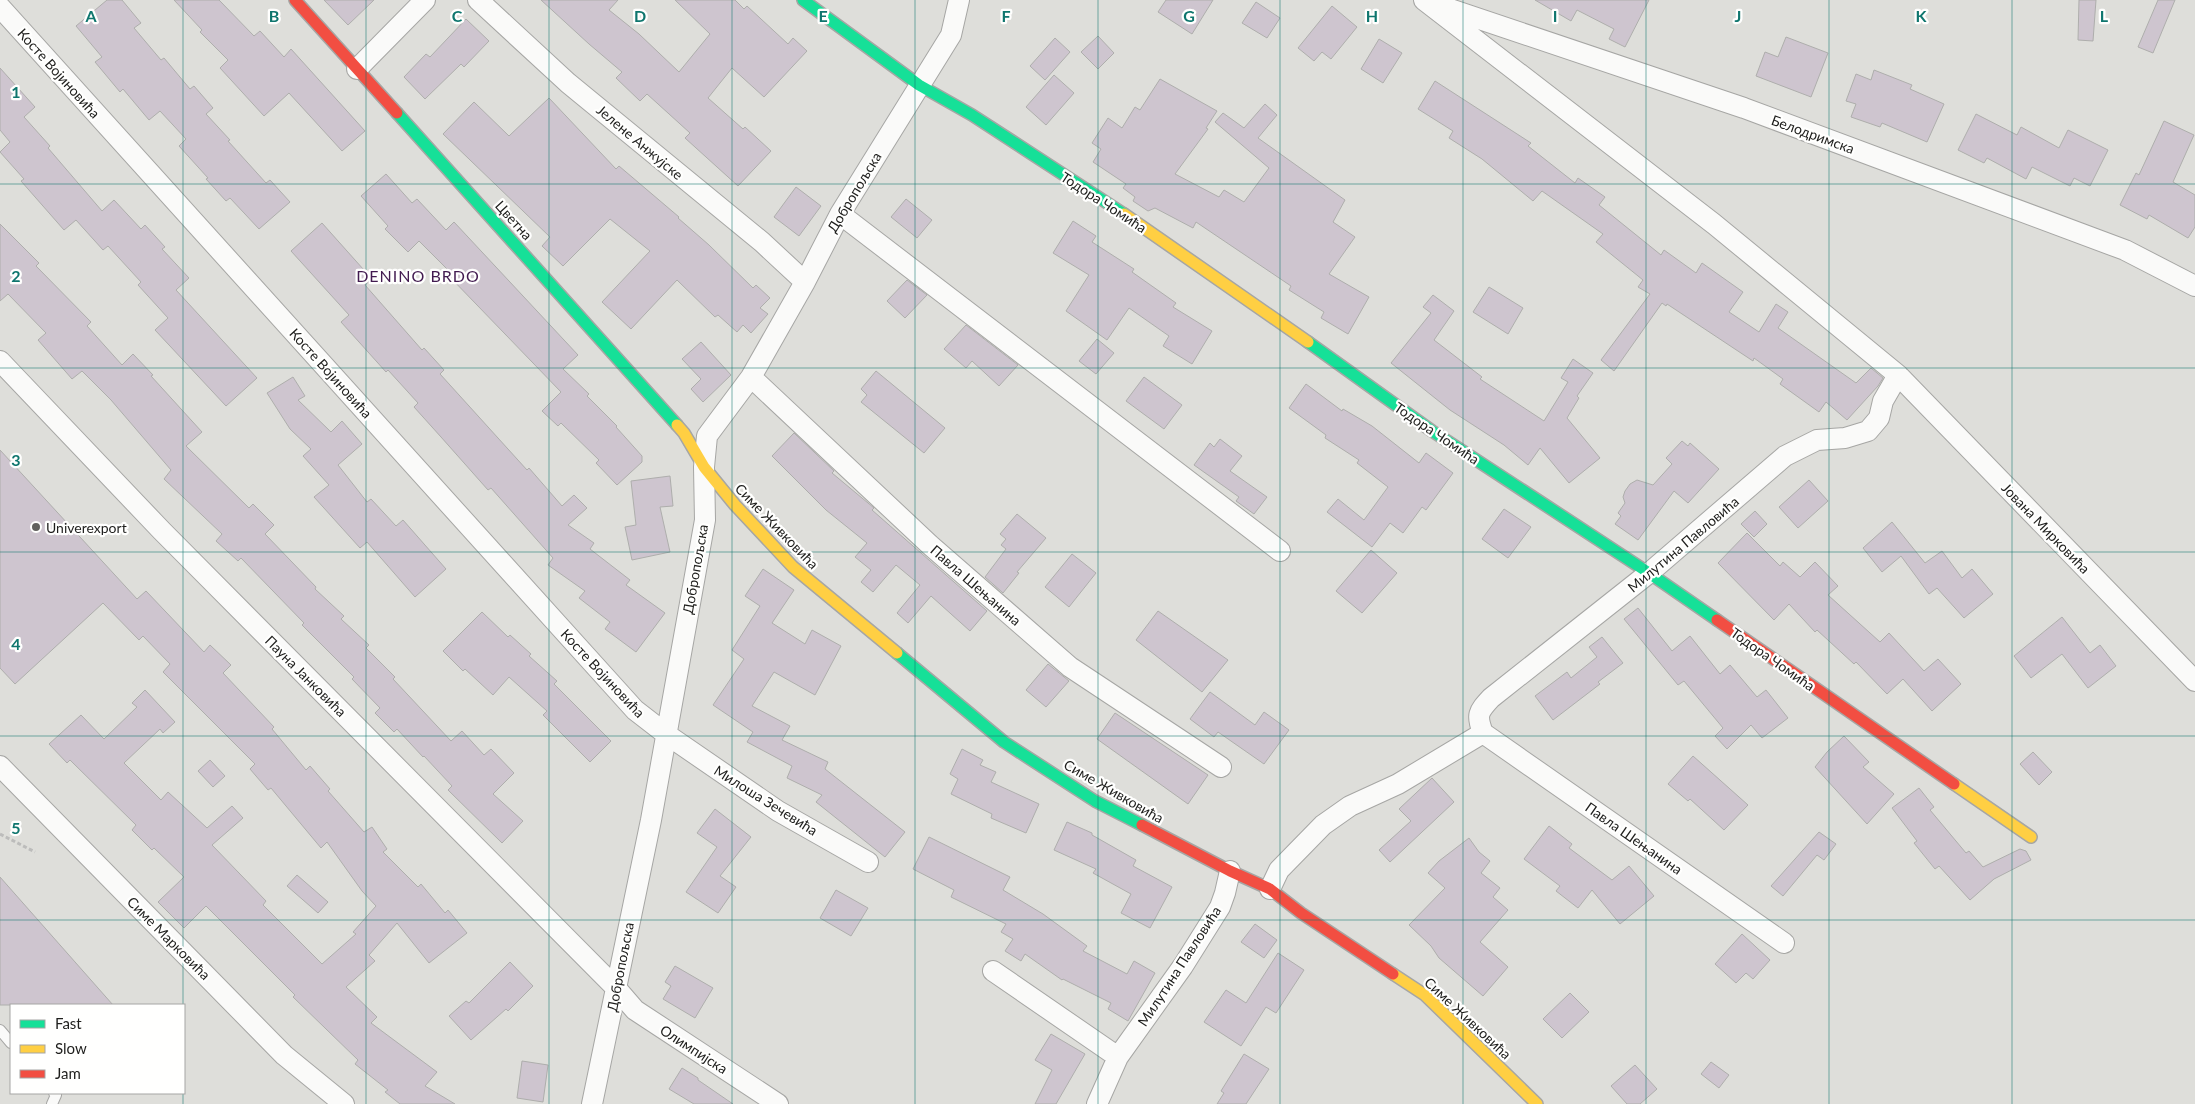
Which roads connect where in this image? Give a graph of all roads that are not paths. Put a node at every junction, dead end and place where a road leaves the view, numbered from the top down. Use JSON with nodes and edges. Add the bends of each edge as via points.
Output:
{"nodes":[{"id":1,"x":295,"y":0,"type":"edge"},
{"id":2,"x":425,"y":0,"type":"edge"},
{"id":3,"x":478,"y":0,"type":"edge"},
{"id":4,"x":803,"y":0,"type":"edge"},
{"id":5,"x":959,"y":0,"type":"edge"},
{"id":6,"x":0,"y":7,"type":"edge"},
{"id":7,"x":358,"y":69,"type":"junction"},
{"id":8,"x":919,"y":85,"type":"junction"},
{"id":9,"x":840,"y":214,"type":"junction"},
{"id":10,"x":804,"y":282,"type":"junction"},
{"id":11,"x":2195,"y":286,"type":"edge"},
{"id":12,"x":0,"y":361,"type":"edge"},
{"id":13,"x":1898,"y":375,"type":"junction"},
{"id":14,"x":751,"y":377,"type":"junction"},
{"id":15,"x":704,"y":466,"type":"junction"},
{"id":16,"x":1280,"y":551,"type":"dead end"},
{"id":17,"x":1649,"y":573,"type":"junction"},
{"id":18,"x":2195,"y":681,"type":"edge"},
{"id":19,"x":666,"y":734,"type":"junction"},
{"id":20,"x":1483,"y":734,"type":"junction"},
{"id":21,"x":0,"y":766,"type":"edge"},
{"id":22,"x":1221,"y":767,"type":"dead end"},
{"id":23,"x":2031,"y":837,"type":"dead end"},
{"id":24,"x":868,"y":862,"type":"dead end"},
{"id":25,"x":1230,"y":871,"type":"junction"},
{"id":26,"x":1270,"y":889,"type":"junction"},
{"id":27,"x":1784,"y":943,"type":"dead end"},
{"id":28,"x":993,"y":971,"type":"dead end"},
{"id":29,"x":616,"y":988,"type":"junction"},
{"id":30,"x":0,"y":1030,"type":"edge"},
{"id":31,"x":10,"y":1042,"type":"edge"},
{"id":32,"x":1118,"y":1057,"type":"junction"},
{"id":33,"x":344,"y":1104,"type":"edge"},
{"id":34,"x":592,"y":1104,"type":"edge"},
{"id":35,"x":778,"y":1104,"type":"edge"},
{"id":36,"x":1097,"y":1104,"type":"edge"},
{"id":37,"x":1537,"y":1104,"type":"edge"}],
"edges":[{"from":1,"to":7,"type":"street","name":"Цветна"},
{"from":2,"to":7,"type":"street"},
{"from":3,"to":10,"type":"street","name":"Јелене Анжујске","via":[[568,83],[762,242]]},
{"from":4,"to":8,"type":"street","name":"Тодора Чомића"},
{"from":5,"to":8,"type":"street","via":[[951,35]]},
{"from":6,"to":19,"type":"street","name":"Косте Војиновића","via":[[635,710]]},
{"from":7,"to":15,"type":"street","name":"Цветна","via":[[684,433]]},
{"from":8,"to":9,"type":"street","name":"Добропољска"},
{"from":8,"to":17,"type":"street","name":"Тодора Чомића","via":[[972,115],[1139,224],[1432,431]]},
{"from":9,"to":10,"type":"street","name":"Добропољска"},
{"from":9,"to":16,"type":"street"},
{"from":10,"to":14,"type":"street","name":"Добропољска"},
{"from":11,"to":13,"type":"street","name":"Белодримска","via":[[2125,250],[1800,129],[1424,0],[1714,224]]},
{"from":12,"to":29,"type":"street","name":"Пауна Јанковића","via":[[162,531]]},
{"from":13,"to":17,"type":"street","name":"Милутина Павловића","via":[[1882,401],[1879,418],[1868,431],[1845,438],[1817,440],[1785,456]]},
{"from":13,"to":18,"type":"street","name":"Јована Мирковића"},
{"from":14,"to":15,"type":"street","name":"Добропољска","via":[[707,436]]},
{"from":14,"to":22,"type":"street","name":"Павла Шењанина","via":[[930,545],[1070,667]]},
{"from":15,"to":19,"type":"street","name":"Добропољска","via":[[704,520]]},
{"from":15,"to":25,"type":"street","name":"Симе Живковића","via":[[734,505],[793,568],[1004,742],[1095,801]]},
{"from":17,"to":20,"type":"street","name":"Милутина Павловића","via":[[1491,698],[1481,709],[1478,719]]},
{"from":17,"to":23,"type":"street","name":"Тодора Чомића"},
{"from":19,"to":24,"type":"street","name":"Милоша Зечевића","via":[[778,811]]},
{"from":19,"to":29,"type":"street","name":"Добропољска"},
{"from":20,"to":26,"type":"street","via":[[1323,824],[1279,870]]},
{"from":20,"to":27,"type":"street","name":"Павла Шењанина"},
{"from":21,"to":33,"type":"street","name":"Симе Марковића","via":[[284,1055]]},
{"from":25,"to":26,"type":"street","name":"Симе Живковића"},
{"from":25,"to":32,"type":"street","name":"Милутина Павловића","via":[[1225,893],[1212,919]]},
{"from":26,"to":37,"type":"street","name":"Симе Живковића","via":[[1425,995]]},
{"from":28,"to":32,"type":"street"},
{"from":29,"to":34,"type":"street","name":"Добропољска"},
{"from":29,"to":35,"type":"street","name":"Олимпијска","via":[[635,1010]]},
{"from":30,"to":31,"type":"lane"},
{"from":32,"to":36,"type":"street","name":"Милутина Павловића"}]}
